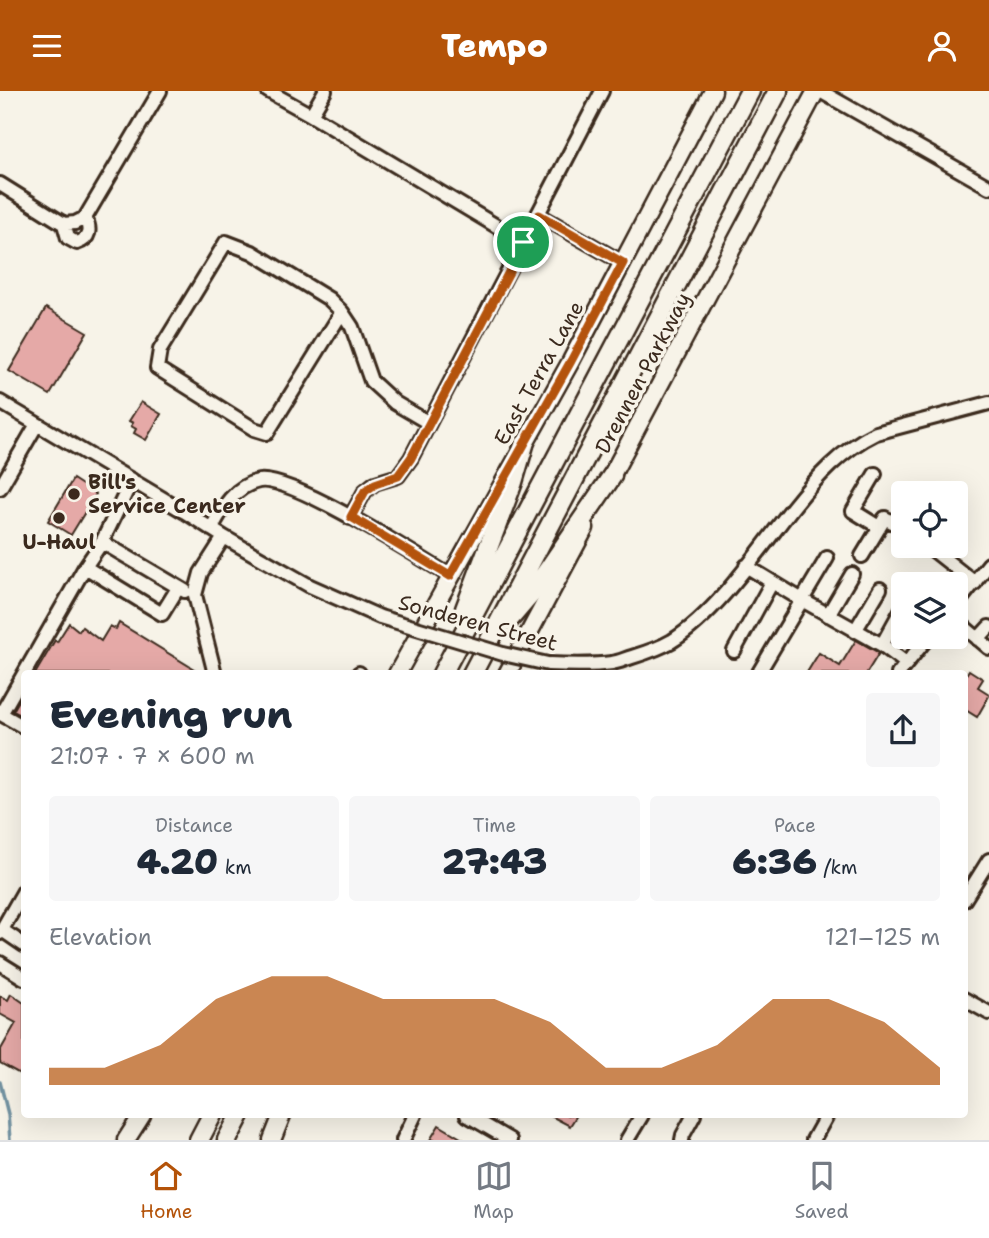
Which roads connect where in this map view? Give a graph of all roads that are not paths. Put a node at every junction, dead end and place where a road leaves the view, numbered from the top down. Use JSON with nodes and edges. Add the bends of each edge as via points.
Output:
{"nodes":[{"id":1,"x":160,"y":91,"type":"edge"},
{"id":2,"x":268,"y":91,"type":"edge"},
{"id":3,"x":325,"y":91,"type":"edge"},
{"id":4,"x":713,"y":91,"type":"edge"},
{"id":5,"x":750,"y":91,"type":"edge"},
{"id":6,"x":778,"y":91,"type":"edge"},
{"id":7,"x":818,"y":91,"type":"edge"},
{"id":8,"x":598,"y":93,"type":"edge"},
{"id":9,"x":311,"y":114,"type":"junction"},
{"id":10,"x":0,"y":184,"type":"edge"},
{"id":11,"x":989,"y":187,"type":"edge"},
{"id":12,"x":539,"y":215,"type":"junction"},
{"id":13,"x":85,"y":218,"type":"junction"},
{"id":14,"x":64,"y":224,"type":"junction"},
{"id":15,"x":523,"y":242,"type":"junction"},
{"id":16,"x":623,"y":263,"type":"junction"},
{"id":17,"x":342,"y":312,"type":"junction"},
{"id":18,"x":0,"y":402,"type":"edge"},
{"id":19,"x":989,"y":403,"type":"edge"},
{"id":20,"x":429,"y":423,"type":"junction"},
{"id":21,"x":37,"y":424,"type":"junction"},
{"id":22,"x":524,"y":445,"type":"junction"},
{"id":23,"x":875,"y":474,"type":"dead end"},
{"id":24,"x":612,"y":476,"type":"junction"},
{"id":25,"x":132,"y":480,"type":"junction"},
{"id":26,"x":0,"y":488,"type":"edge"},
{"id":27,"x":351,"y":517,"type":"junction"},
{"id":28,"x":891,"y":521,"type":"edge"},
{"id":29,"x":879,"y":527,"type":"junction"},
{"id":30,"x":211,"y":529,"type":"junction"},
{"id":31,"x":224,"y":537,"type":"junction"},
{"id":32,"x":103,"y":542,"type":"junction"},
{"id":33,"x":862,"y":556,"type":"dead end"},
{"id":34,"x":827,"y":558,"type":"dead end"},
{"id":35,"x":943,"y":558,"type":"edge"},
{"id":36,"x":989,"y":564,"type":"edge"},
{"id":37,"x":746,"y":566,"type":"junction"},
{"id":38,"x":85,"y":568,"type":"junction"},
{"id":39,"x":852,"y":573,"type":"dead end"},
{"id":40,"x":450,"y":576,"type":"junction"},
{"id":41,"x":772,"y":582,"type":"junction"},
{"id":42,"x":975,"y":583,"type":"junction"},
{"id":43,"x":178,"y":588,"type":"junction"},
{"id":44,"x":880,"y":589,"type":"dead end"},
{"id":45,"x":968,"y":591,"type":"edge"},
{"id":46,"x":195,"y":595,"type":"junction"},
{"id":47,"x":802,"y":600,"type":"junction"},
{"id":48,"x":828,"y":615,"type":"junction"},
{"id":49,"x":989,"y":627,"type":"edge"},
{"id":50,"x":891,"y":628,"type":"edge"},
{"id":51,"x":968,"y":630,"type":"edge"},
{"id":52,"x":855,"y":631,"type":"junction"},
{"id":53,"x":978,"y":639,"type":"junction"},
{"id":54,"x":489,"y":642,"type":"junction"},
{"id":55,"x":881,"y":645,"type":"junction"},
{"id":56,"x":918,"y":649,"type":"edge"},
{"id":57,"x":989,"y":649,"type":"edge"},
{"id":58,"x":734,"y":651,"type":"dead end"},
{"id":59,"x":451,"y":656,"type":"junction"},
{"id":60,"x":902,"y":668,"type":"edge"},
{"id":61,"x":27,"y":670,"type":"edge"},
{"id":62,"x":214,"y":670,"type":"edge"},
{"id":63,"x":399,"y":670,"type":"edge"},
{"id":64,"x":444,"y":670,"type":"edge"},
{"id":65,"x":474,"y":670,"type":"edge"},
{"id":66,"x":508,"y":670,"type":"edge"},
{"id":67,"x":760,"y":670,"type":"edge"},
{"id":68,"x":21,"y":680,"type":"edge"},
{"id":69,"x":21,"y":725,"type":"edge"},
{"id":70,"x":989,"y":860,"type":"edge"},
{"id":71,"x":968,"y":894,"type":"edge"},
{"id":72,"x":21,"y":896,"type":"edge"},
{"id":73,"x":1,"y":931,"type":"edge"},
{"id":74,"x":21,"y":943,"type":"edge"},
{"id":75,"x":0,"y":963,"type":"edge"},
{"id":76,"x":21,"y":976,"type":"edge"},
{"id":77,"x":968,"y":1001,"type":"edge"},
{"id":78,"x":989,"y":1013,"type":"edge"},
{"id":79,"x":140,"y":1118,"type":"edge"},
{"id":80,"x":210,"y":1118,"type":"edge"},
{"id":81,"x":238,"y":1118,"type":"edge"},
{"id":82,"x":281,"y":1118,"type":"edge"},
{"id":83,"x":414,"y":1118,"type":"edge"},
{"id":84,"x":472,"y":1118,"type":"edge"},
{"id":85,"x":640,"y":1118,"type":"edge"},
{"id":86,"x":692,"y":1118,"type":"edge"},
{"id":87,"x":825,"y":1118,"type":"edge"},
{"id":88,"x":125,"y":1140,"type":"edge"},
{"id":89,"x":199,"y":1140,"type":"edge"},
{"id":90,"x":227,"y":1140,"type":"edge"},
{"id":91,"x":272,"y":1140,"type":"edge"},
{"id":92,"x":403,"y":1140,"type":"edge"},
{"id":93,"x":510,"y":1140,"type":"edge"},
{"id":94,"x":627,"y":1140,"type":"edge"},
{"id":95,"x":682,"y":1140,"type":"edge"},
{"id":96,"x":813,"y":1140,"type":"edge"}],
"edges":[{"from":1,"to":13,"type":"street"},
{"from":2,"to":9,"type":"street"},
{"from":3,"to":9,"type":"street"},
{"from":4,"to":16,"type":"main road","name":"East Terra Lane"},
{"from":5,"to":59,"type":"highway"},
{"from":6,"to":54,"type":"highway"},
{"from":7,"to":11,"type":"street"},
{"from":7,"to":24,"type":"main road","name":"Drennen Parkway"},
{"from":8,"to":12,"type":"street"},
{"from":9,"to":15,"type":"street"},
{"from":10,"to":14,"type":"street"},
{"from":12,"to":15,"type":"street"},
{"from":12,"to":16,"type":"street"},
{"from":13,"to":14,"type":"street"},
{"from":13,"to":14,"type":"street","via":[[89,235],[77,243],[68,238]]},
{"from":15,"to":20,"type":"street"},
{"from":16,"to":22,"type":"main road","name":"East Terra Lane"},
{"from":17,"to":17,"type":"street","via":[[329,299],[252,252],[226,242],[160,350],[157,368],[267,433]]},
{"from":17,"to":20,"type":"street","via":[[371,381],[395,403]]},
{"from":18,"to":21,"type":"street","name":"Sonderen Street"},
{"from":19,"to":37,"type":"street","name":"Sonderen Street","via":[[858,442],[802,496]]},
{"from":20,"to":27,"type":"street","via":[[398,476],[365,491]]},
{"from":21,"to":25,"type":"street","name":"Sonderen Street"},
{"from":21,"to":26,"type":"street"},
{"from":22,"to":40,"type":"main road","name":"East Terra Lane"},
{"from":22,"to":59,"type":"highway"},
{"from":23,"to":29,"type":"street","via":[[853,511]]},
{"from":24,"to":54,"type":"highway","via":[[532,593]]},
{"from":24,"to":66,"type":"main road","name":"Drennen Parkway"},
{"from":25,"to":30,"type":"street","name":"Sonderen Street"},
{"from":25,"to":32,"type":"street"},
{"from":27,"to":30,"type":"street","via":[[297,489],[259,481],[228,500]]},
{"from":27,"to":40,"type":"street"},
{"from":28,"to":29,"type":"street","via":[[885,518]]},
{"from":29,"to":33,"type":"street"},
{"from":30,"to":31,"type":"street","name":"Sonderen Street"},
{"from":31,"to":37,"type":"street","name":"Sonderen Street","bridge":true,"via":[[310,586],[380,617],[548,664],[614,663],[672,641],[727,591]]},
{"from":31,"to":46,"type":"street","via":[[201,573]]},
{"from":32,"to":38,"type":"street"},
{"from":32,"to":43,"type":"street"},
{"from":34,"to":47,"type":"street"},
{"from":35,"to":42,"type":"street"},
{"from":36,"to":42,"type":"street"},
{"from":37,"to":41,"type":"street"},
{"from":38,"to":43,"type":"street","via":[[162,614]]},
{"from":38,"to":61,"type":"street"},
{"from":39,"to":48,"type":"street"},
{"from":40,"to":63,"type":"main road","name":"East Terra Lane"},
{"from":41,"to":47,"type":"street"},
{"from":41,"to":58,"type":"street"},
{"from":42,"to":45,"type":"street"},
{"from":43,"to":46,"type":"street"},
{"from":44,"to":52,"type":"street"},
{"from":46,"to":62,"type":"street"},
{"from":47,"to":48,"type":"street"},
{"from":47,"to":67,"type":"street"},
{"from":48,"to":52,"type":"street"},
{"from":49,"to":53,"type":"street"},
{"from":50,"to":55,"type":"street"},
{"from":51,"to":53,"type":"street"},
{"from":52,"to":55,"type":"street"},
{"from":53,"to":57,"type":"street"},
{"from":54,"to":65,"type":"highway"},
{"from":55,"to":60,"type":"street"},
{"from":56,"to":60,"type":"street"},
{"from":59,"to":64,"type":"highway"},
{"from":68,"to":69,"type":"street","via":[[1,715]]},
{"from":70,"to":71,"type":"street"},
{"from":72,"to":73,"type":"street"},
{"from":73,"to":74,"type":"street"},
{"from":75,"to":76,"type":"street"},
{"from":77,"to":78,"type":"street"},
{"from":79,"to":88,"type":"main road"},
{"from":80,"to":89,"type":"highway"},
{"from":81,"to":90,"type":"highway"},
{"from":82,"to":91,"type":"main road"},
{"from":83,"to":92,"type":"street"},
{"from":84,"to":93,"type":"street"},
{"from":85,"to":94,"type":"street"},
{"from":86,"to":95,"type":"street"},
{"from":87,"to":96,"type":"street"}]}
